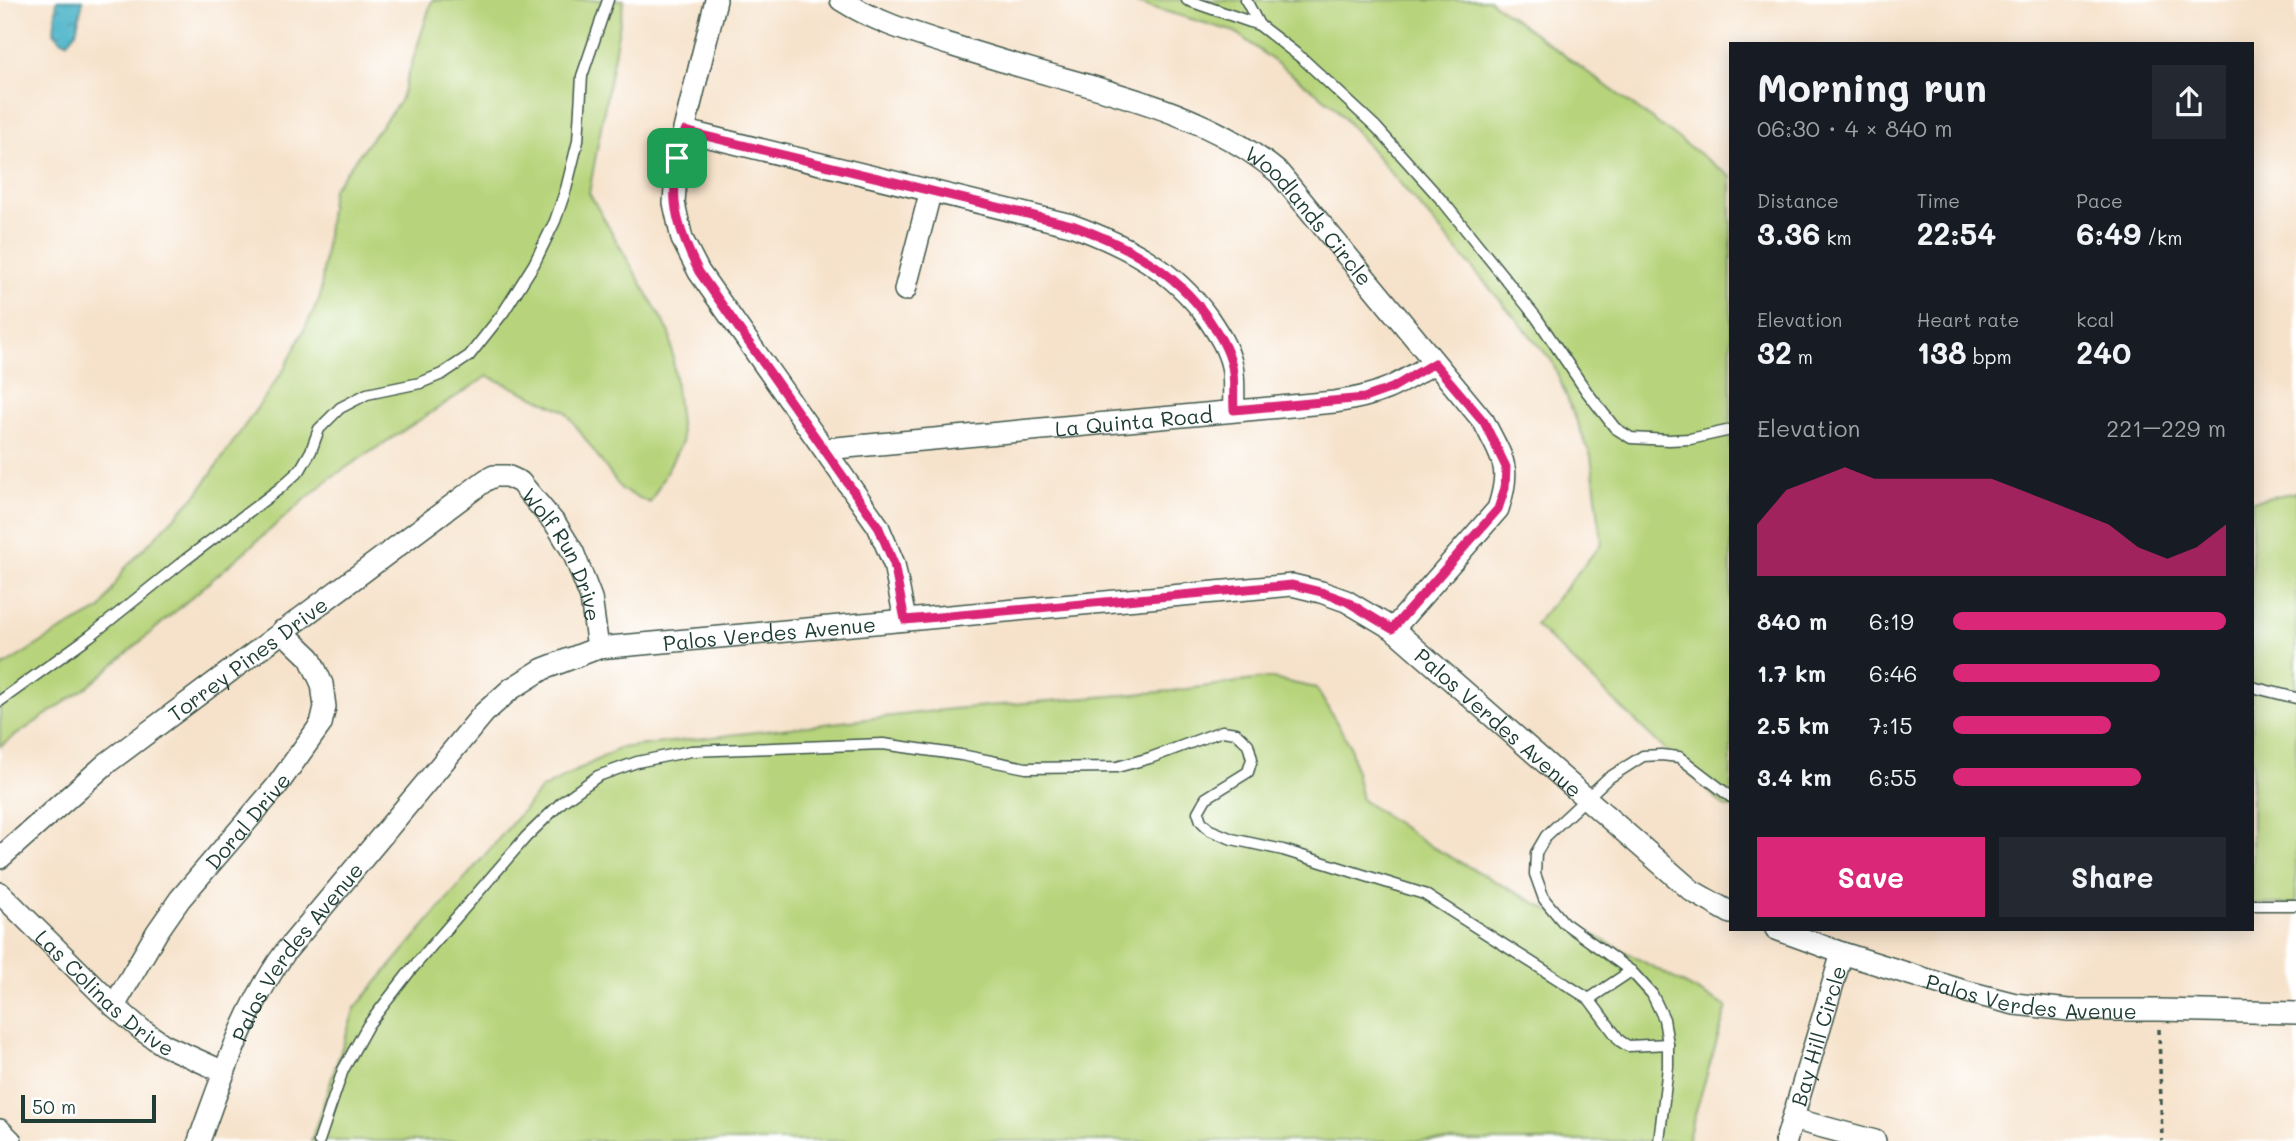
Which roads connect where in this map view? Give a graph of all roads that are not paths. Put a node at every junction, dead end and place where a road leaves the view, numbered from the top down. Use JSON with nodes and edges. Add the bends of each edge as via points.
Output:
{"nodes":[{"id":1,"x":608,"y":0,"type":"edge"},
{"id":2,"x":716,"y":0,"type":"edge"},
{"id":3,"x":841,"y":0,"type":"edge"},
{"id":4,"x":1187,"y":0,"type":"edge"},
{"id":5,"x":1246,"y":0,"type":"edge"},
{"id":6,"x":1259,"y":25,"type":"junction"},
{"id":7,"x":685,"y":131,"type":"junction"},
{"id":8,"x":931,"y":190,"type":"junction"},
{"id":9,"x":905,"y":290,"type":"dead end"},
{"id":10,"x":1434,"y":363,"type":"junction"},
{"id":11,"x":1234,"y":410,"type":"junction"},
{"id":12,"x":1729,"y":429,"type":"edge"},
{"id":13,"x":825,"y":449,"type":"junction"},
{"id":14,"x":507,"y":476,"type":"joint"},
{"id":15,"x":905,"y":620,"type":"junction"},
{"id":16,"x":1392,"y":629,"type":"junction"},
{"id":17,"x":282,"y":631,"type":"junction"},
{"id":18,"x":598,"y":648,"type":"junction"},
{"id":19,"x":2254,"y":688,"type":"edge"},
{"id":20,"x":2296,"y":698,"type":"edge"},
{"id":21,"x":0,"y":701,"type":"edge"},
{"id":22,"x":1729,"y":795,"type":"edge"},
{"id":23,"x":1587,"y":799,"type":"junction"},
{"id":24,"x":0,"y":858,"type":"edge"},
{"id":25,"x":0,"y":893,"type":"edge"},
{"id":26,"x":2254,"y":905,"type":"edge"},
{"id":27,"x":2296,"y":905,"type":"edge"},
{"id":28,"x":1729,"y":912,"type":"edge"},
{"id":29,"x":1782,"y":931,"type":"edge"},
{"id":30,"x":1842,"y":953,"type":"junction"},
{"id":31,"x":1631,"y":971,"type":"junction"},
{"id":32,"x":1589,"y":999,"type":"junction"},
{"id":33,"x":114,"y":1006,"type":"junction"},
{"id":34,"x":2296,"y":1013,"type":"edge"},
{"id":35,"x":1668,"y":1044,"type":"junction"},
{"id":36,"x":224,"y":1072,"type":"junction"},
{"id":37,"x":1793,"y":1119,"type":"junction"},
{"id":38,"x":0,"y":1130,"type":"edge"},
{"id":39,"x":11,"y":1141,"type":"edge"},
{"id":40,"x":199,"y":1141,"type":"edge"},
{"id":41,"x":319,"y":1141,"type":"edge"},
{"id":42,"x":1659,"y":1141,"type":"edge"},
{"id":43,"x":1786,"y":1141,"type":"edge"},
{"id":44,"x":1875,"y":1141,"type":"edge"}],
"edges":[{"from":1,"to":21,"type":"lane","via":[[582,76],[578,141],[555,221],[503,313],[468,356],[420,383],[367,394],[340,408],[319,429],[300,470],[279,489]]},
{"from":2,"to":7,"type":"street"},
{"from":3,"to":10,"type":"street","name":"Woodlands Circle","via":[[898,28],[1150,104],[1253,153],[1279,173]]},
{"from":4,"to":6,"type":"lane"},
{"from":5,"to":6,"type":"lane"},
{"from":6,"to":12,"type":"lane","via":[[1376,127],[1445,204],[1536,317],[1615,428],[1631,438],[1650,440],[1690,439]]},
{"from":7,"to":8,"type":"street"},
{"from":7,"to":13,"type":"street","via":[[677,158],[674,203],[682,239],[699,272]]},
{"from":8,"to":9,"type":"street"},
{"from":8,"to":11,"type":"street","via":[[1072,225],[1111,239],[1160,268],[1193,297],[1221,337],[1232,366]]},
{"from":10,"to":11,"type":"street","name":"La Quinta Road","via":[[1392,388],[1364,398]]},
{"from":10,"to":16,"type":"street","name":"Woodlands Circle","via":[[1484,422],[1506,467],[1505,488],[1498,509]]},
{"from":11,"to":13,"type":"street","name":"La Quinta Road"},
{"from":13,"to":15,"type":"street","via":[[878,526],[894,564]]},
{"from":14,"to":17,"type":"street","name":"Torrey Pines Drive","via":[[486,480]]},
{"from":14,"to":18,"type":"street","name":"Wolf Run Drive","via":[[520,482],[573,552],[591,598]]},
{"from":15,"to":16,"type":"street","name":"Palos Verdes Avenue","via":[[1292,585],[1346,601]]},
{"from":15,"to":18,"type":"street","name":"Palos Verdes Avenue"},
{"from":16,"to":23,"type":"street","name":"Palos Verdes Avenue"},
{"from":17,"to":24,"type":"street","name":"Torrey Pines Drive","via":[[107,763]]},
{"from":17,"to":33,"type":"street","name":"Doral Drive","via":[[310,658],[322,684],[325,707],[321,724],[276,788],[180,899]]},
{"from":18,"to":36,"type":"street","name":"Palos Verdes Avenue","via":[[542,669],[484,713],[266,978]]},
{"from":19,"to":20,"type":"lane"},
{"from":22,"to":23,"type":"lane","via":[[1679,757],[1661,755],[1643,756],[1607,779]]},
{"from":23,"to":28,"type":"street","name":"Palos Verdes Avenue","via":[[1692,891]]},
{"from":23,"to":31,"type":"lane","via":[[1546,836],[1536,853],[1535,874],[1544,899],[1563,922]]},
{"from":25,"to":33,"type":"street","name":"Las Colinas Drive"},
{"from":26,"to":27,"type":"lane"},
{"from":29,"to":30,"type":"street","name":"Palos Verdes Avenue"},
{"from":30,"to":34,"type":"street","name":"Palos Verdes Avenue","via":[[2015,1004],[2069,1010]]},
{"from":30,"to":37,"type":"street","name":"Bay Hill Circle"},
{"from":31,"to":32,"type":"lane"},
{"from":31,"to":35,"type":"lane","via":[[1653,994]]},
{"from":32,"to":35,"type":"lane","via":[[1628,1046]]},
{"from":32,"to":41,"type":"lane","via":[[1424,894],[1210,830],[1198,812],[1206,798],[1248,772],[1252,759],[1248,744],[1236,733],[1222,731],[1117,767],[1026,768],[883,744],[691,751],[598,776],[526,837],[368,1025],[343,1070]]},
{"from":33,"to":36,"type":"street","name":"Las Colinas Drive","via":[[164,1045]]},
{"from":35,"to":42,"type":"lane"},
{"from":36,"to":40,"type":"street","name":"Palos Verdes Avenue"},
{"from":37,"to":43,"type":"street","name":"Bay Hill Circle"},
{"from":37,"to":44,"type":"street","name":"Bay Hill Circle"},
{"from":38,"to":39,"type":"street"}]}
